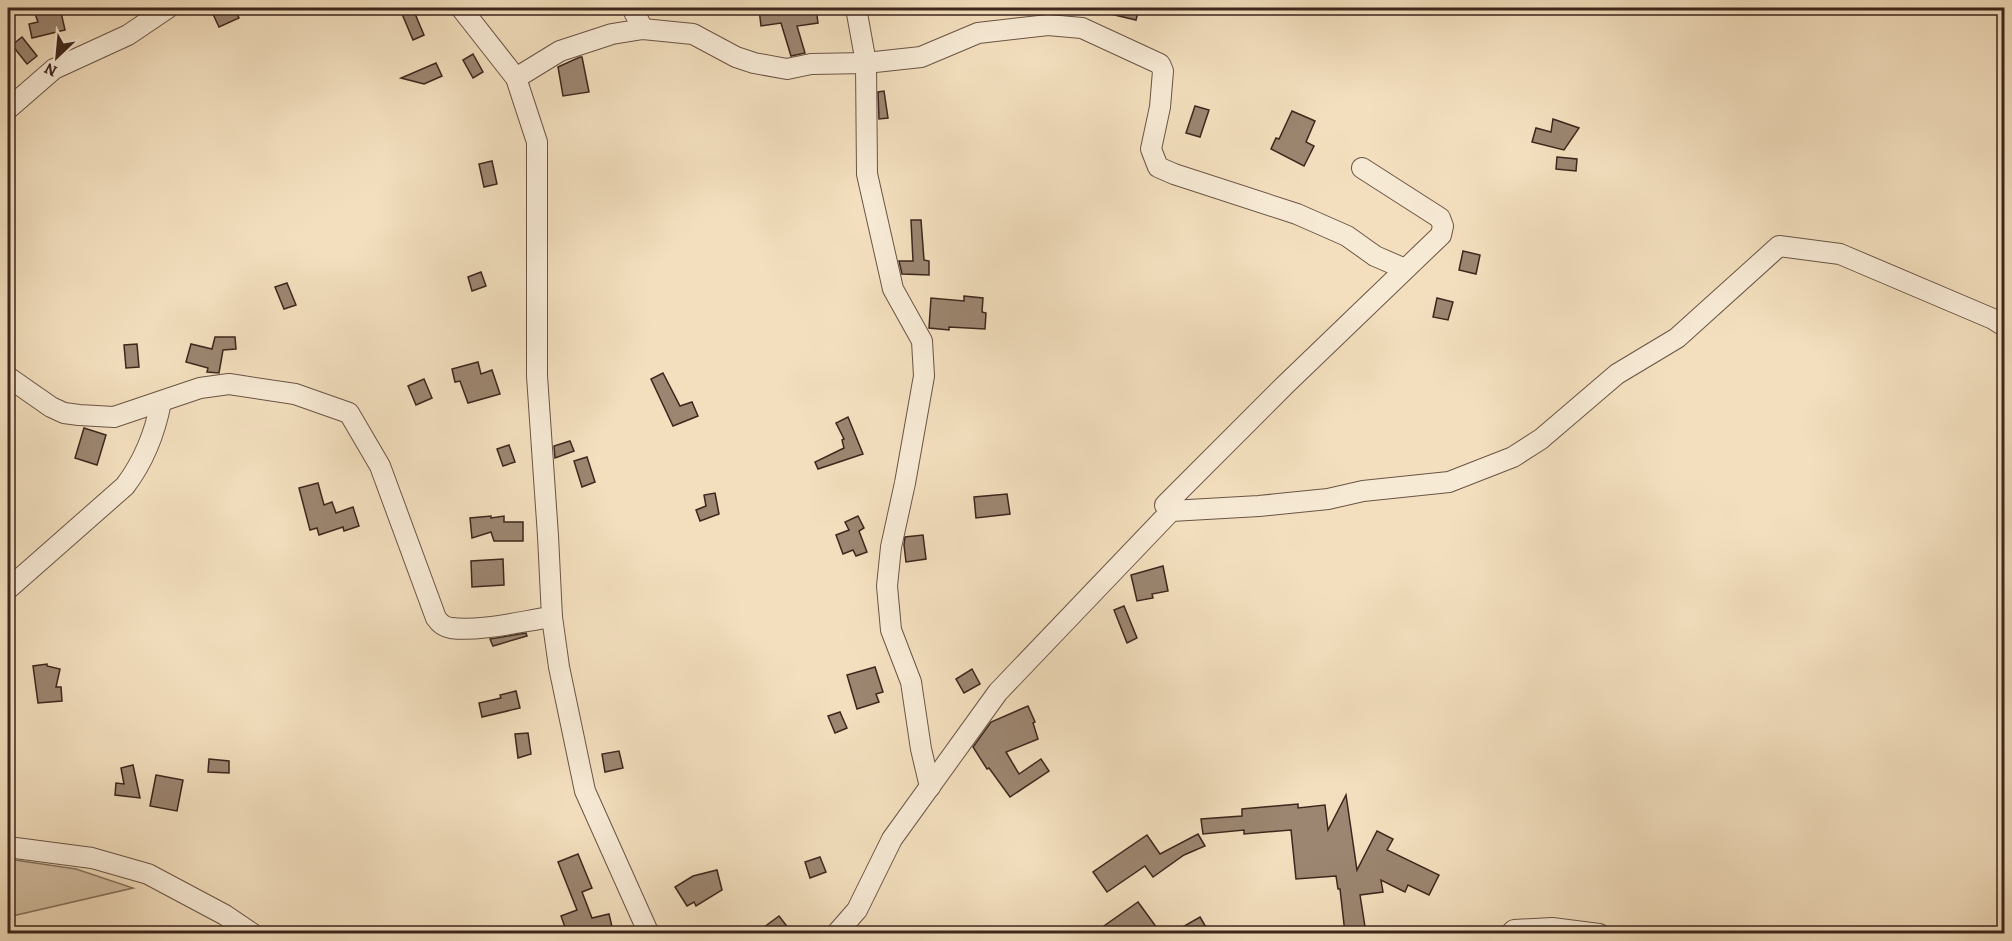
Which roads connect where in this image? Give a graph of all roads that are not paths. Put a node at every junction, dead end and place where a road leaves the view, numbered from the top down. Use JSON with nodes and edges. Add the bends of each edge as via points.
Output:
{"nodes":[{"id":1,"x":168,"y":8,"type":"edge"},
{"id":2,"x":460,"y":8,"type":"edge"},
{"id":3,"x":632,"y":8,"type":"edge"},
{"id":4,"x":856,"y":8,"type":"edge"},
{"id":5,"x":643,"y":29,"type":"junction"},
{"id":6,"x":866,"y":63,"type":"junction"},
{"id":7,"x":516,"y":78,"type":"junction"},
{"id":8,"x":8,"y":109,"type":"edge"},
{"id":9,"x":1362,"y":168,"type":"dead end"},
{"id":10,"x":1406,"y":269,"type":"junction"},
{"id":11,"x":2004,"y":326,"type":"edge"},
{"id":12,"x":8,"y":377,"type":"edge"},
{"id":13,"x":161,"y":402,"type":"junction"},
{"id":14,"x":1171,"y":511,"type":"junction"},
{"id":15,"x":8,"y":589,"type":"edge"},
{"id":16,"x":552,"y":617,"type":"junction"},
{"id":17,"x":930,"y":787,"type":"junction"},
{"id":18,"x":8,"y":847,"type":"edge"},
{"id":19,"x":253,"y":933,"type":"edge"},
{"id":20,"x":649,"y":933,"type":"edge"},
{"id":21,"x":836,"y":933,"type":"edge"},
{"id":22,"x":1510,"y":933,"type":"edge"},
{"id":23,"x":1599,"y":933,"type":"edge"}],
"edges":[{"from":1,"to":8,"type":"street","via":[[128,35],[54,69]]},
{"from":2,"to":7,"type":"street"},
{"from":3,"to":5,"type":"street"},
{"from":4,"to":6,"type":"street"},
{"from":5,"to":6,"type":"street","via":[[693,34],[736,57],[775,68]]},
{"from":5,"to":7,"type":"street","via":[[612,34],[561,51]]},
{"from":6,"to":10,"type":"street","via":[[921,57],[978,33],[1048,25],[1082,28],[1160,64],[1160,107],[1151,149],[1158,167],[1297,214]]},
{"from":6,"to":17,"type":"street","via":[[867,174],[893,289],[922,341],[924,376],[887,585],[891,630],[911,682]]},
{"from":7,"to":16,"type":"street","via":[[537,142],[537,376]]},
{"from":9,"to":10,"type":"street","via":[[1440,218],[1441,235]]},
{"from":10,"to":14,"type":"street","via":[[1165,505]]},
{"from":11,"to":14,"type":"street","via":[[1840,254],[1779,246],[1677,338],[1617,374],[1541,439],[1513,457],[1449,482],[1363,491],[1328,499]]},
{"from":12,"to":13,"type":"street","via":[[64,413],[114,417]]},
{"from":13,"to":15,"type":"street","via":[[157,423],[138,468],[125,486]]},
{"from":13,"to":16,"type":"street","via":[[200,388],[229,384],[295,394],[349,413],[380,466],[435,618],[441,625],[470,629]]},
{"from":14,"to":17,"type":"street","via":[[998,692]]},
{"from":16,"to":20,"type":"street","via":[[585,791]]},
{"from":17,"to":21,"type":"street","via":[[892,839],[857,910]]},
{"from":18,"to":19,"type":"street","via":[[92,858],[148,874]]},
{"from":22,"to":23,"type":"street","via":[[1552,928]]}]}
